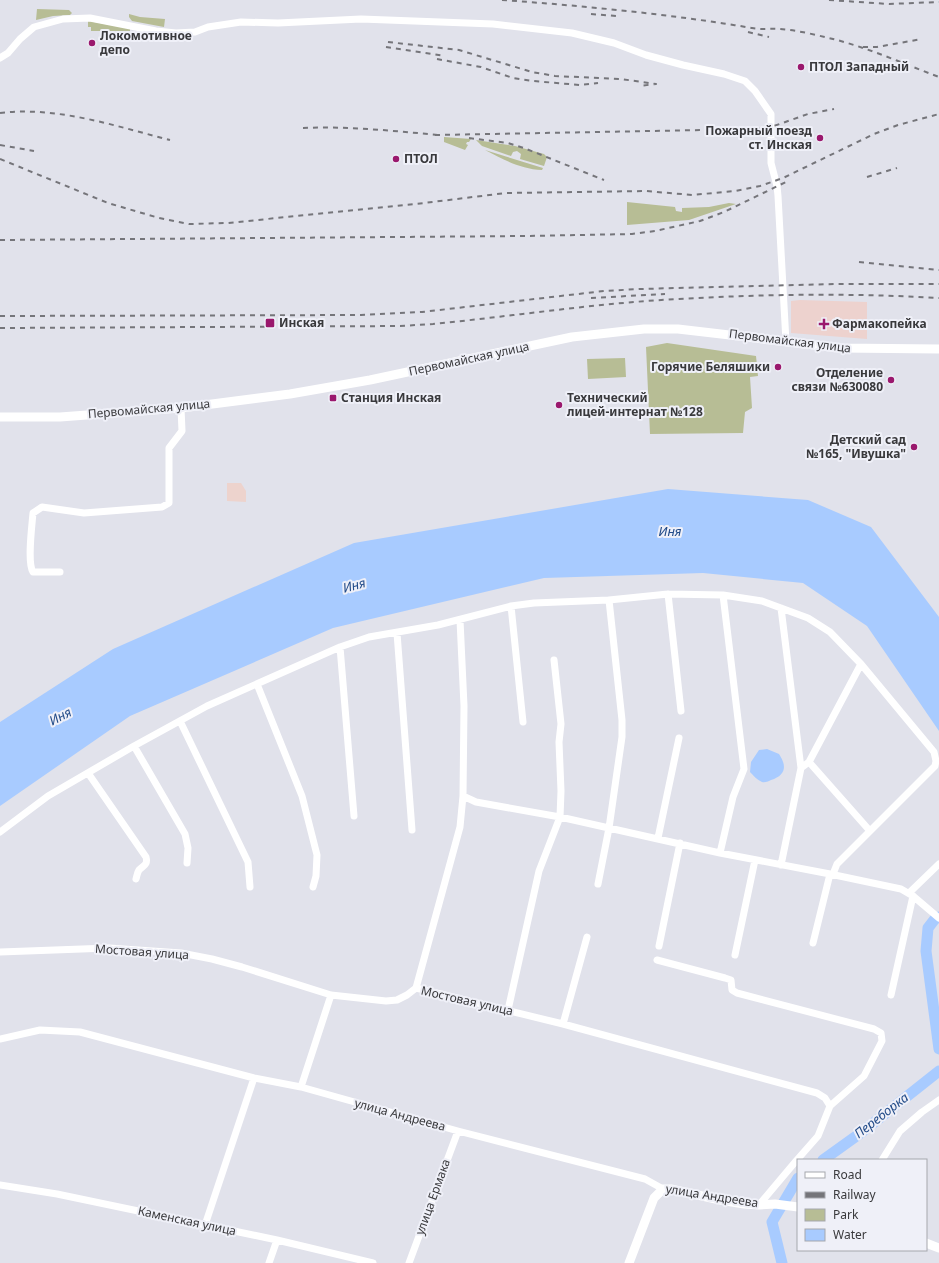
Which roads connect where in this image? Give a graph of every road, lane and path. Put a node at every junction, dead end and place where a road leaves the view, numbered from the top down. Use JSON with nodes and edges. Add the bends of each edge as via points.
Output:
{"nodes":[{"id":1,"x":0,"y":58,"type":"edge"},
{"id":2,"x":786,"y":342,"type":"junction"},
{"id":3,"x":939,"y":349,"type":"edge"},
{"id":4,"x":181,"y":408,"type":"junction"},
{"id":5,"x":0,"y":417,"type":"edge"},
{"id":6,"x":60,"y":572,"type":"dead end"},
{"id":7,"x":668,"y":594,"type":"junction"},
{"id":8,"x":723,"y":594,"type":"junction"},
{"id":9,"x":609,"y":600,"type":"junction"},
{"id":10,"x":511,"y":606,"type":"junction"},
{"id":11,"x":781,"y":608,"type":"junction"},
{"id":12,"x":460,"y":620,"type":"junction"},
{"id":13,"x":397,"y":633,"type":"junction"},
{"id":14,"x":340,"y":647,"type":"junction"},
{"id":15,"x":554,"y":660,"type":"dead end"},
{"id":16,"x":861,"y":664,"type":"junction"},
{"id":17,"x":257,"y":684,"type":"junction"},
{"id":18,"x":681,"y":711,"type":"dead end"},
{"id":19,"x":180,"y":721,"type":"junction"},
{"id":20,"x":523,"y":722,"type":"dead end"},
{"id":21,"x":679,"y":738,"type":"dead end"},
{"id":22,"x":134,"y":746,"type":"junction"},
{"id":23,"x":809,"y":762,"type":"junction"},
{"id":24,"x":801,"y":768,"type":"junction"},
{"id":25,"x":88,"y":773,"type":"junction"},
{"id":26,"x":463,"y":796,"type":"junction"},
{"id":27,"x":354,"y":816,"type":"dead end"},
{"id":28,"x":560,"y":817,"type":"junction"},
{"id":29,"x":609,"y":828,"type":"junction"},
{"id":30,"x":412,"y":830,"type":"dead end"},
{"id":31,"x":870,"y":831,"type":"junction"},
{"id":32,"x":0,"y":832,"type":"edge"},
{"id":33,"x":658,"y":838,"type":"junction"},
{"id":34,"x":680,"y":843,"type":"junction"},
{"id":35,"x":720,"y":853,"type":"junction"},
{"id":36,"x":756,"y":860,"type":"junction"},
{"id":37,"x":187,"y":863,"type":"dead end"},
{"id":38,"x":939,"y":864,"type":"edge"},
{"id":39,"x":781,"y":865,"type":"junction"},
{"id":40,"x":831,"y":874,"type":"junction"},
{"id":41,"x":136,"y":879,"type":"dead end"},
{"id":42,"x":598,"y":884,"type":"dead end"},
{"id":43,"x":250,"y":887,"type":"dead end"},
{"id":44,"x":313,"y":887,"type":"dead end"},
{"id":45,"x":911,"y":895,"type":"junction"},
{"id":46,"x":939,"y":918,"type":"edge"},
{"id":47,"x":587,"y":937,"type":"dead end"},
{"id":48,"x":813,"y":943,"type":"dead end"},
{"id":49,"x":659,"y":946,"type":"dead end"},
{"id":50,"x":0,"y":952,"type":"edge"},
{"id":51,"x":736,"y":955,"type":"dead end"},
{"id":52,"x":657,"y":960,"type":"dead end"},
{"id":53,"x":416,"y":988,"type":"junction"},
{"id":54,"x":331,"y":995,"type":"junction"},
{"id":55,"x":891,"y":995,"type":"dead end"},
{"id":56,"x":508,"y":1010,"type":"junction"},
{"id":57,"x":563,"y":1024,"type":"junction"},
{"id":58,"x":0,"y":1039,"type":"edge"},
{"id":59,"x":254,"y":1078,"type":"junction"},
{"id":60,"x":301,"y":1087,"type":"junction"},
{"id":61,"x":939,"y":1100,"type":"edge"},
{"id":62,"x":830,"y":1106,"type":"junction"},
{"id":63,"x":458,"y":1131,"type":"junction"},
{"id":64,"x":883,"y":1159,"type":"edge"},
{"id":65,"x":0,"y":1185,"type":"edge"},
{"id":66,"x":663,"y":1189,"type":"junction"},
{"id":67,"x":759,"y":1206,"type":"junction"},
{"id":68,"x":795,"y":1207,"type":"edge"},
{"id":69,"x":205,"y":1225,"type":"junction"},
{"id":70,"x":277,"y":1240,"type":"junction"},
{"id":71,"x":927,"y":1243,"type":"edge"},
{"id":72,"x":939,"y":1248,"type":"edge"},
{"id":73,"x":269,"y":1263,"type":"edge"},
{"id":74,"x":373,"y":1263,"type":"edge"},
{"id":75,"x":411,"y":1263,"type":"edge"},
{"id":76,"x":629,"y":1263,"type":"edge"}],
"edges":[{"from":1,"to":2,"type":"street","via":[[34,27],[64,19],[90,18],[176,33],[195,32],[208,27],[240,22],[372,19],[493,24],[572,33],[745,81],[771,114],[771,163],[778,196]]},
{"from":2,"to":3,"type":"main road","name":"Первомайская улица","via":[[854,349]]},
{"from":2,"to":4,"type":"main road","name":"Первомайская улица","via":[[678,328],[612,332],[572,337],[306,392]]},
{"from":4,"to":5,"type":"main road","name":"Первомайская улица","via":[[60,417]]},
{"from":4,"to":6,"type":"street","via":[[182,431],[169,448],[169,503],[162,507],[84,513],[42,507],[33,514],[30,560],[32,570]]},
{"from":7,"to":8,"type":"street"},
{"from":7,"to":9,"type":"street"},
{"from":7,"to":18,"type":"street"},
{"from":8,"to":11,"type":"street","via":[[762,601]]},
{"from":8,"to":35,"type":"street","via":[[744,769],[733,797]]},
{"from":9,"to":10,"type":"street"},
{"from":9,"to":29,"type":"street","via":[[622,720],[622,737]]},
{"from":10,"to":12,"type":"street"},
{"from":10,"to":20,"type":"street"},
{"from":11,"to":16,"type":"street","via":[[808,618],[830,632]]},
{"from":11,"to":24,"type":"street"},
{"from":12,"to":13,"type":"street"},
{"from":12,"to":26,"type":"street","via":[[464,706]]},
{"from":13,"to":14,"type":"street","via":[[369,637]]},
{"from":13,"to":30,"type":"street"},
{"from":14,"to":17,"type":"street"},
{"from":14,"to":27,"type":"street"},
{"from":15,"to":28,"type":"street","via":[[561,724]]},
{"from":16,"to":23,"type":"street"},
{"from":16,"to":31,"type":"street","via":[[934,752],[936,761],[935,766]]},
{"from":17,"to":19,"type":"street"},
{"from":17,"to":44,"type":"street","via":[[302,796],[317,855]]},
{"from":19,"to":22,"type":"street"},
{"from":19,"to":43,"type":"street","via":[[248,862]]},
{"from":21,"to":33,"type":"street"},
{"from":22,"to":25,"type":"street"},
{"from":22,"to":37,"type":"street","via":[[185,834],[188,848]]},
{"from":23,"to":24,"type":"street"},
{"from":23,"to":31,"type":"street"},
{"from":24,"to":39,"type":"street"},
{"from":25,"to":32,"type":"street","via":[[48,796]]},
{"from":25,"to":41,"type":"street","via":[[146,857],[148,862],[138,872]]},
{"from":26,"to":28,"type":"street","via":[[476,802]]},
{"from":26,"to":53,"type":"street","via":[[460,827]]},
{"from":28,"to":29,"type":"street"},
{"from":28,"to":56,"type":"street","via":[[539,871]]},
{"from":29,"to":33,"type":"street"},
{"from":29,"to":42,"type":"street"},
{"from":31,"to":40,"type":"street","via":[[837,864]]},
{"from":33,"to":34,"type":"street"},
{"from":34,"to":35,"type":"street"},
{"from":34,"to":49,"type":"street"},
{"from":35,"to":36,"type":"street"},
{"from":36,"to":39,"type":"street"},
{"from":36,"to":51,"type":"street"},
{"from":38,"to":45,"type":"street"},
{"from":39,"to":40,"type":"street"},
{"from":40,"to":45,"type":"street","via":[[901,889]]},
{"from":40,"to":48,"type":"street"},
{"from":45,"to":46,"type":"street"},
{"from":45,"to":55,"type":"street"},
{"from":47,"to":57,"type":"street"},
{"from":50,"to":54,"type":"street","name":"Мостовая улица","via":[[109,948],[181,953],[242,967]]},
{"from":52,"to":62,"type":"street","via":[[731,980],[732,990],[737,993],[882,1033],[882,1040],[864,1076]]},
{"from":53,"to":54,"type":"street","name":"Мостовая улица","via":[[397,1000],[386,1001]]},
{"from":53,"to":56,"type":"street","name":"Мостовая улица"},
{"from":54,"to":60,"type":"street"},
{"from":56,"to":57,"type":"street","name":"Мостовая улица"},
{"from":57,"to":62,"type":"street","name":"Мостовая улица","via":[[817,1093],[825,1098]]},
{"from":58,"to":59,"type":"street","name":"улица Андреева","via":[[40,1030],[80,1032]]},
{"from":59,"to":60,"type":"street","name":"улица Андреева"},
{"from":59,"to":69,"type":"street"},
{"from":60,"to":63,"type":"street","name":"улица Андреева"},
{"from":61,"to":64,"type":"street","via":[[900,1132]]},
{"from":62,"to":67,"type":"street","via":[[818,1136]]},
{"from":63,"to":66,"type":"street","name":"улица Андреева","via":[[644,1179]]},
{"from":63,"to":75,"type":"street","name":"улица Ермака"},
{"from":65,"to":69,"type":"street","name":"Каменская улица","via":[[57,1194]]},
{"from":66,"to":67,"type":"main road","name":"улица Андреева"},
{"from":66,"to":76,"type":"main road","via":[[654,1198]]},
{"from":67,"to":68,"type":"main road","name":"улица Андреева","via":[[775,1204]]},
{"from":69,"to":70,"type":"street","name":"Каменская улица"},
{"from":70,"to":73,"type":"street"},
{"from":70,"to":74,"type":"street","name":"Каменская улица"},
{"from":71,"to":72,"type":"main road"}]}
